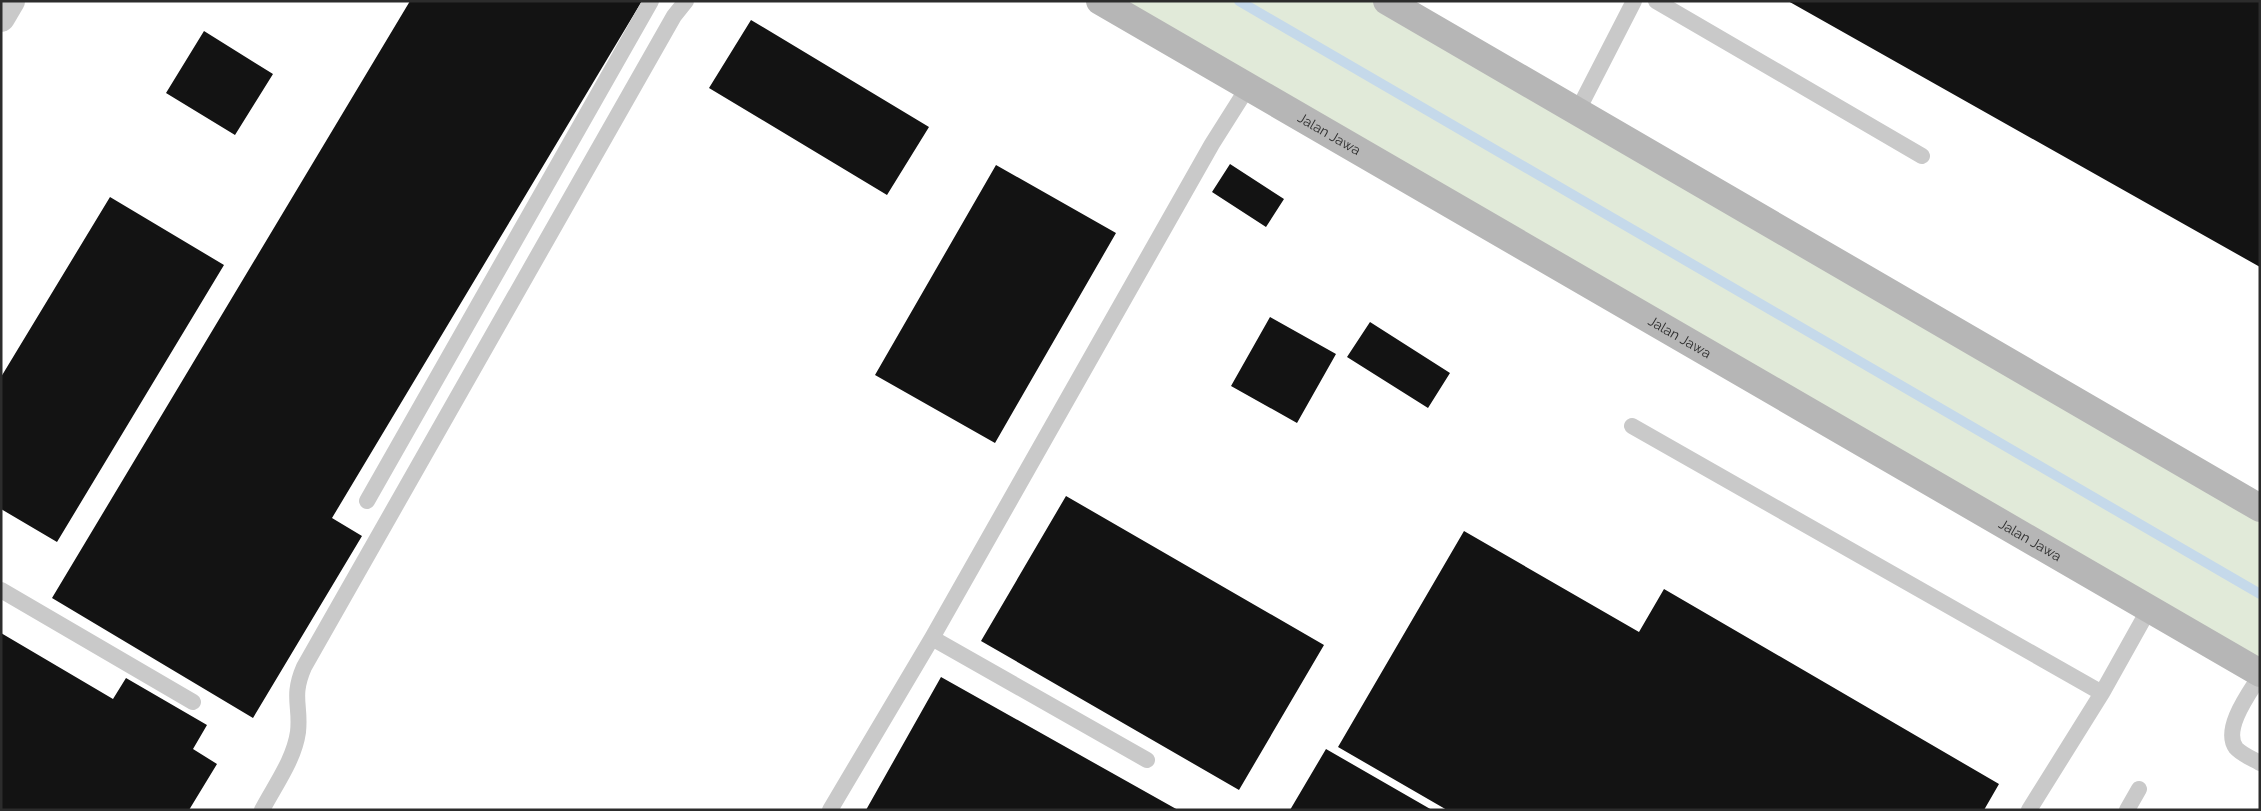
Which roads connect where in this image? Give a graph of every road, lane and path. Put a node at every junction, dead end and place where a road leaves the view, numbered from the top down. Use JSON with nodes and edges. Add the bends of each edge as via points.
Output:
{"nodes":[{"id":1,"x":11,"y":1,"type":"edge"},
{"id":2,"x":651,"y":1,"type":"edge"},
{"id":3,"x":686,"y":1,"type":"edge"},
{"id":4,"x":1100,"y":1,"type":"edge"},
{"id":5,"x":1387,"y":1,"type":"edge"},
{"id":6,"x":1634,"y":1,"type":"edge"},
{"id":7,"x":1656,"y":1,"type":"edge"},
{"id":8,"x":1,"y":18,"type":"edge"},
{"id":9,"x":1248,"y":87,"type":"junction"},
{"id":10,"x":1577,"y":112,"type":"junction"},
{"id":11,"x":1922,"y":156,"type":"dead end"},
{"id":12,"x":1632,"y":426,"type":"dead end"},
{"id":13,"x":367,"y":501,"type":"dead end"},
{"id":14,"x":2260,"y":508,"type":"edge"},
{"id":15,"x":1,"y":590,"type":"edge"},
{"id":16,"x":2149,"y":609,"type":"junction"},
{"id":17,"x":932,"y":638,"type":"junction"},
{"id":18,"x":2260,"y":674,"type":"edge"},
{"id":19,"x":2102,"y":692,"type":"junction"},
{"id":20,"x":193,"y":702,"type":"dead end"},
{"id":21,"x":1147,"y":760,"type":"dead end"},
{"id":22,"x":2260,"y":763,"type":"edge"},
{"id":23,"x":2139,"y":789,"type":"dead end"},
{"id":24,"x":262,"y":810,"type":"edge"},
{"id":25,"x":830,"y":810,"type":"edge"},
{"id":26,"x":2029,"y":810,"type":"edge"},
{"id":27,"x":2127,"y":810,"type":"edge"}],
"edges":[{"from":1,"to":8,"type":"street"},
{"from":2,"to":13,"type":"lane"},
{"from":3,"to":24,"type":"lane","via":[[669,25],[304,667],[296,696],[296,743]]},
{"from":4,"to":9,"type":"street","name":"Jalan Jawa"},
{"from":5,"to":10,"type":"street"},
{"from":6,"to":10,"type":"lane"},
{"from":7,"to":11,"type":"lane"},
{"from":9,"to":16,"type":"street","name":"Jalan Jawa"},
{"from":9,"to":17,"type":"lane","via":[[1212,144]]},
{"from":10,"to":14,"type":"street"},
{"from":12,"to":19,"type":"lane"},
{"from":15,"to":20,"type":"lane"},
{"from":16,"to":18,"type":"street","name":"Jalan Jawa"},
{"from":16,"to":19,"type":"lane"},
{"from":17,"to":21,"type":"lane"},
{"from":17,"to":25,"type":"lane"},
{"from":18,"to":22,"type":"lane","via":[[2239,709],[2232,734],[2236,748]]},
{"from":19,"to":26,"type":"lane"},
{"from":23,"to":27,"type":"lane"}]}
